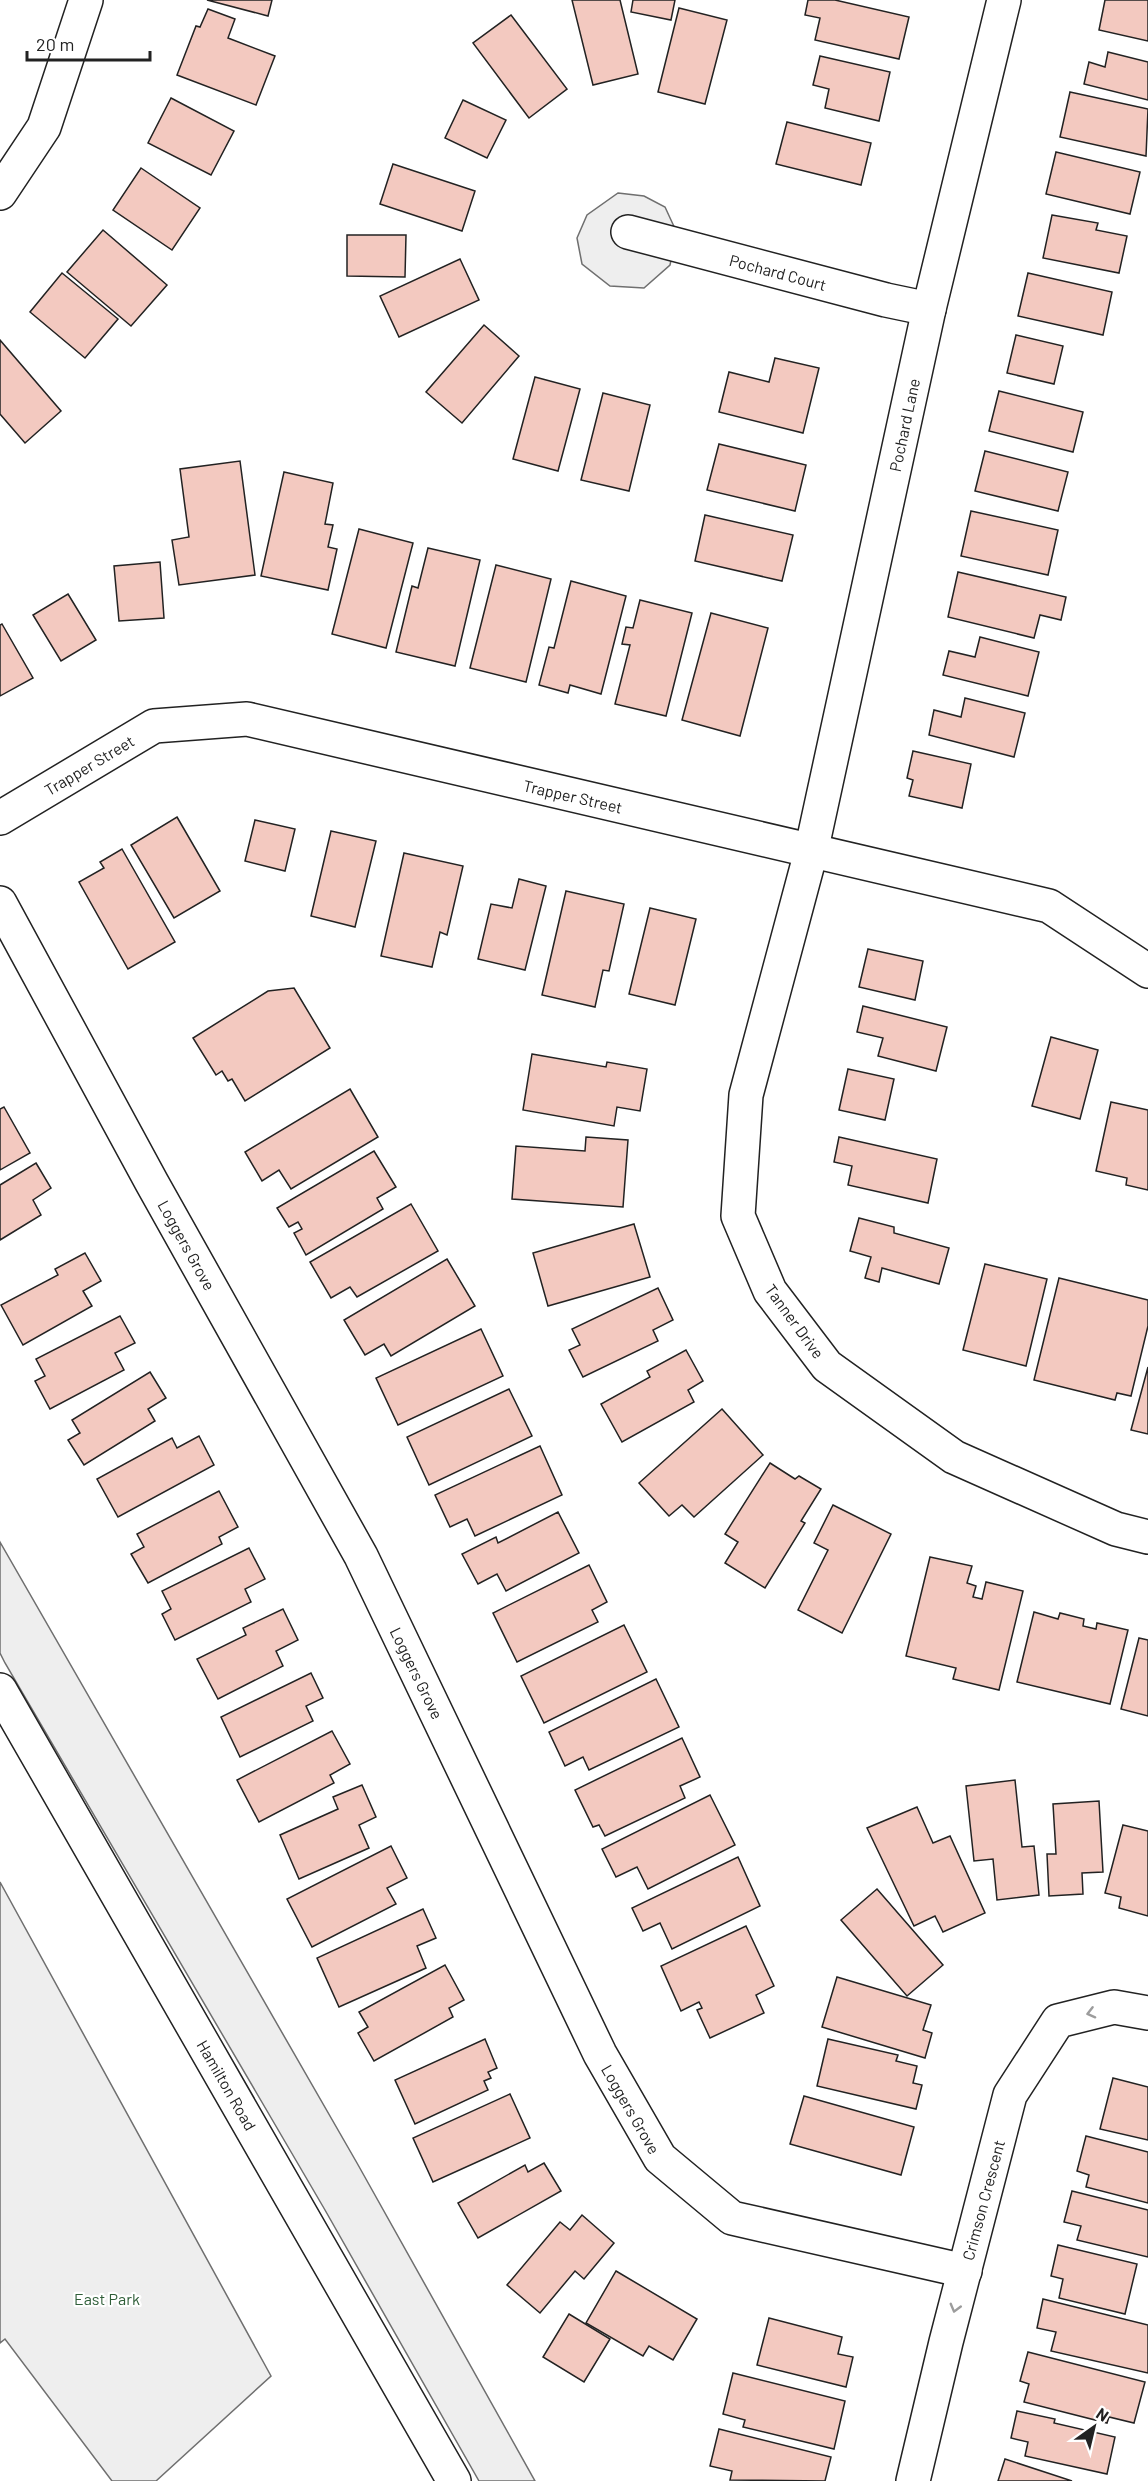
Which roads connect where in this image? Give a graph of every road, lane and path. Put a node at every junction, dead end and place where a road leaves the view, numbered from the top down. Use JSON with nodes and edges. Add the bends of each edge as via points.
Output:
{"nodes":[{"id":1,"x":86,"y":0,"type":"edge"},
{"id":2,"x":1004,"y":0,"type":"edge"},
{"id":3,"x":0,"y":193,"type":"edge"},
{"id":4,"x":628,"y":232,"type":"dead end"},
{"id":5,"x":929,"y":309,"type":"junction"},
{"id":6,"x":0,"y":818,"type":"edge"},
{"id":7,"x":811,"y":852,"type":"junction"},
{"id":8,"x":0,"y":903,"type":"edge"},
{"id":9,"x":1148,"y":971,"type":"edge"},
{"id":10,"x":1148,"y":1537,"type":"edge"},
{"id":11,"x":0,"y":1689,"type":"edge"},
{"id":12,"x":1148,"y":2013,"type":"edge"},
{"id":13,"x":965,"y":2271,"type":"junction"},
{"id":14,"x":454,"y":2481,"type":"edge"},
{"id":15,"x":914,"y":2481,"type":"edge"}],
"edges":[{"from":1,"to":3,"type":"street","via":[[44,127]]},
{"from":2,"to":5,"type":"street","name":"Pochard Lane"},
{"from":4,"to":5,"type":"street","name":"Pochard Court"},
{"from":5,"to":7,"type":"street","name":"Pochard Lane"},
{"from":6,"to":7,"type":"street","name":"Trapper Street","via":[[154,726],[247,719]]},
{"from":7,"to":9,"type":"street","name":"Trapper Street","via":[[1048,906]]},
{"from":7,"to":10,"type":"street","name":"Tanner Drive","via":[[746,1095],[738,1216],[770,1291],[826,1366],[954,1457],[1116,1529]]},
{"from":8,"to":13,"type":"street","name":"Loggers Grove","via":[[361,1556],[600,2054],[660,2158],[732,2218]]},
{"from":11,"to":14,"type":"street","name":"Hamilton Road"},
{"from":12,"to":13,"type":"street","name":"Crimson Crescent","one_way":true,"via":[[1114,2007],[1058,2021],[1010,2095]]},
{"from":13,"to":15,"type":"street","name":"Crimson Crescent","one_way":true}]}
